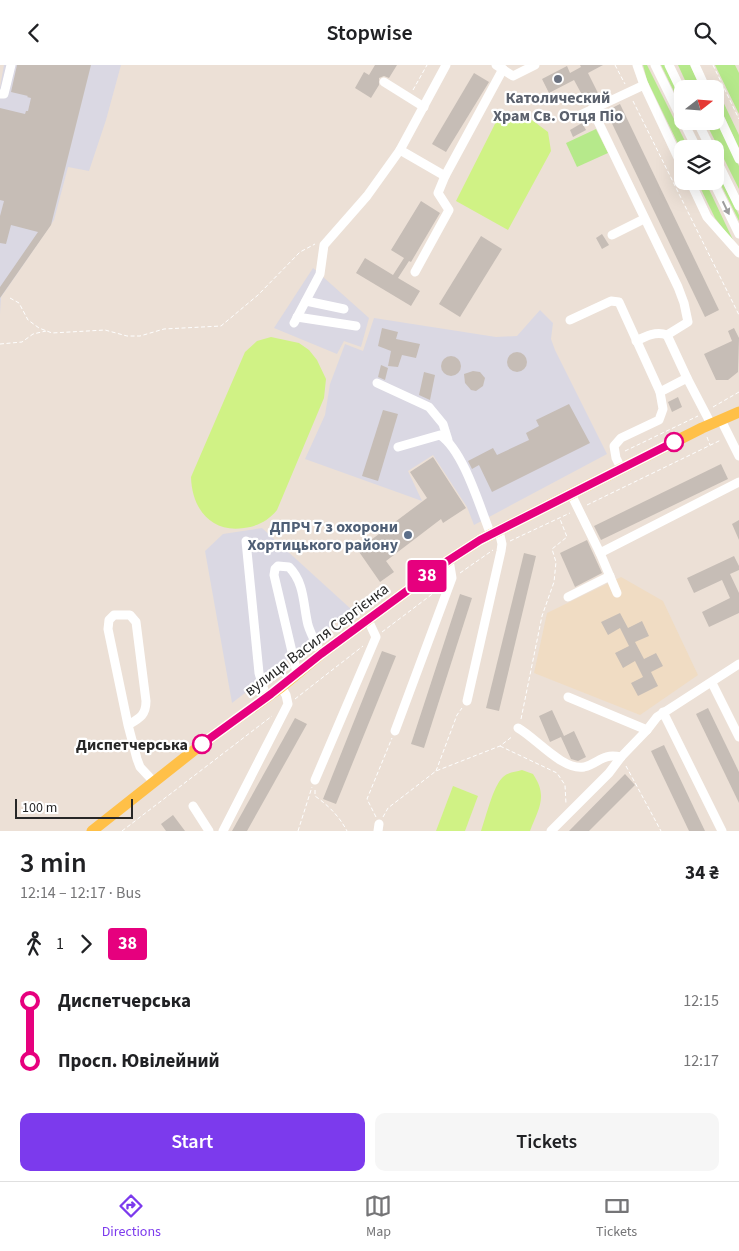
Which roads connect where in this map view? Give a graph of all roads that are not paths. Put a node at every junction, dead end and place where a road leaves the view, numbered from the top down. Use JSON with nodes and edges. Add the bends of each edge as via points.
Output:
{"nodes":[{"id":1,"x":11,"y":65,"type":"edge"},
{"id":2,"x":446,"y":65,"type":"edge"},
{"id":3,"x":535,"y":65,"type":"edge"},
{"id":4,"x":638,"y":65,"type":"edge"},
{"id":5,"x":655,"y":65,"type":"edge"},
{"id":6,"x":669,"y":65,"type":"edge"},
{"id":7,"x":694,"y":65,"type":"edge"},
{"id":8,"x":499,"y":67,"type":"edge"},
{"id":9,"x":676,"y":80,"type":"edge"},
{"id":10,"x":702,"y":80,"type":"edge"},
{"id":11,"x":384,"y":82,"type":"dead end"},
{"id":12,"x":644,"y":85,"type":"junction"},
{"id":13,"x":0,"y":94,"type":"edge"},
{"id":14,"x":674,"y":103,"type":"edge"},
{"id":15,"x":424,"y":107,"type":"junction"},
{"id":16,"x":592,"y":109,"type":"junction"},
{"id":17,"x":578,"y":116,"type":"dead end"},
{"id":18,"x":724,"y":127,"type":"edge"},
{"id":19,"x":674,"y":149,"type":"edge"},
{"id":20,"x":400,"y":151,"type":"junction"},
{"id":21,"x":739,"y":159,"type":"edge"},
{"id":22,"x":724,"y":175,"type":"edge"},
{"id":23,"x":445,"y":176,"type":"junction"},
{"id":24,"x":694,"y":190,"type":"edge"},
{"id":25,"x":717,"y":190,"type":"edge"},
{"id":26,"x":739,"y":206,"type":"edge"},
{"id":27,"x":644,"y":219,"type":"junction"},
{"id":28,"x":739,"y":234,"type":"edge"},
{"id":29,"x":612,"y":235,"type":"dead end"},
{"id":30,"x":739,"y":253,"type":"edge"},
{"id":31,"x":415,"y":272,"type":"dead end"},
{"id":32,"x":306,"y":301,"type":"junction"},
{"id":33,"x":344,"y":309,"type":"dead end"},
{"id":34,"x":570,"y":319,"type":"dead end"},
{"id":35,"x":356,"y":326,"type":"dead end"},
{"id":36,"x":667,"y":335,"type":"junction"},
{"id":37,"x":636,"y":341,"type":"junction"},
{"id":38,"x":687,"y":378,"type":"junction"},
{"id":39,"x":377,"y":383,"type":"dead end"},
{"id":40,"x":660,"y":392,"type":"junction"},
{"id":41,"x":738,"y":412,"type":"edge"},
{"id":42,"x":716,"y":422,"type":"junction"},
{"id":43,"x":448,"y":440,"type":"junction"},
{"id":44,"x":398,"y":447,"type":"dead end"},
{"id":45,"x":739,"y":456,"type":"edge"},
{"id":46,"x":621,"y":468,"type":"junction"},
{"id":47,"x":739,"y":482,"type":"edge"},
{"id":48,"x":571,"y":494,"type":"junction"},
{"id":49,"x":495,"y":533,"type":"junction"},
{"id":50,"x":246,"y":541,"type":"dead end"},
{"id":51,"x":600,"y":553,"type":"junction"},
{"id":52,"x":449,"y":560,"type":"junction"},
{"id":53,"x":610,"y":576,"type":"junction"},
{"id":54,"x":617,"y":593,"type":"dead end"},
{"id":55,"x":568,"y":597,"type":"dead end"},
{"id":56,"x":368,"y":620,"type":"junction"},
{"id":57,"x":321,"y":654,"type":"junction"},
{"id":58,"x":739,"y":664,"type":"edge"},
{"id":59,"x":297,"y":673,"type":"junction"},
{"id":60,"x":712,"y":683,"type":"junction"},
{"id":61,"x":281,"y":687,"type":"junction"},
{"id":62,"x":266,"y":697,"type":"junction"},
{"id":63,"x":568,"y":697,"type":"dead end"},
{"id":64,"x":467,"y":701,"type":"road end"},
{"id":65,"x":663,"y":712,"type":"junction"},
{"id":66,"x":128,"y":725,"type":"junction"},
{"id":67,"x":518,"y":728,"type":"road end"},
{"id":68,"x":647,"y":730,"type":"junction"},
{"id":69,"x":395,"y":731,"type":"road end"},
{"id":70,"x":739,"y":737,"type":"edge"},
{"id":71,"x":621,"y":757,"type":"junction"},
{"id":72,"x":315,"y":780,"type":"road end"},
{"id":73,"x":154,"y":782,"type":"junction"},
{"id":74,"x":193,"y":806,"type":"dead end"},
{"id":75,"x":92,"y":831,"type":"edge"},
{"id":76,"x":209,"y":831,"type":"edge"},
{"id":77,"x":223,"y":831,"type":"edge"},
{"id":78,"x":551,"y":831,"type":"edge"},
{"id":79,"x":722,"y":831,"type":"edge"}],
"edges":[{"from":1,"to":13,"type":"street","via":[[4,94]]},
{"from":2,"to":15,"type":"street"},
{"from":3,"to":8,"type":"street","via":[[513,76]]},
{"from":4,"to":12,"type":"street"},
{"from":5,"to":14,"type":"street"},
{"from":6,"to":9,"type":"street"},
{"from":7,"to":10,"type":"street"},
{"from":8,"to":23,"type":"street"},
{"from":11,"to":15,"type":"street"},
{"from":12,"to":16,"type":"street"},
{"from":12,"to":19,"type":"street"},
{"from":15,"to":20,"type":"street"},
{"from":16,"to":17,"type":"street"},
{"from":16,"to":27,"type":"street"},
{"from":18,"to":21,"type":"street"},
{"from":20,"to":23,"type":"street"},
{"from":20,"to":32,"type":"street","via":[[327,242],[320,274]]},
{"from":22,"to":26,"type":"street"},
{"from":23,"to":31,"type":"street","via":[[438,193],[449,210]]},
{"from":24,"to":30,"type":"street","via":[[707,217]]},
{"from":25,"to":28,"type":"street","one_way":true},
{"from":27,"to":29,"type":"street"},
{"from":27,"to":36,"type":"street","via":[[678,287],[688,319],[686,325]]},
{"from":32,"to":33,"type":"street"},
{"from":32,"to":35,"type":"street","via":[[296,320]]},
{"from":34,"to":37,"type":"street","via":[[616,301],[621,305]]},
{"from":36,"to":37,"type":"street","via":[[649,335]]},
{"from":36,"to":38,"type":"street"},
{"from":37,"to":40,"type":"street"},
{"from":38,"to":40,"type":"street"},
{"from":38,"to":42,"type":"street","via":[[705,412]]},
{"from":39,"to":43,"type":"street","via":[[429,407],[443,424]]},
{"from":40,"to":46,"type":"street","via":[[662,409],[659,420],[621,438],[614,446]]},
{"from":41,"to":42,"type":"main road","name":"вулиця Василя Сергієнка"},
{"from":42,"to":45,"type":"street","via":[[729,436]]},
{"from":42,"to":46,"type":"main road","name":"вулиця Василя Сергієнка"},
{"from":43,"to":44,"type":"street","via":[[440,435]]},
{"from":43,"to":49,"type":"street"},
{"from":46,"to":48,"type":"main road","name":"вулиця Василя Сергієнка"},
{"from":47,"to":51,"type":"street"},
{"from":48,"to":49,"type":"main road","name":"вулиця Василя Сергієнка"},
{"from":48,"to":51,"type":"street"},
{"from":49,"to":52,"type":"main road","name":"вулиця Василя Сергієнка"},
{"from":49,"to":64,"type":"street","via":[[502,544]]},
{"from":50,"to":62,"type":"street","via":[[259,673]]},
{"from":51,"to":53,"type":"street"},
{"from":52,"to":56,"type":"main road","name":"вулиця Василя Сергієнка"},
{"from":52,"to":69,"type":"street","via":[[452,578]]},
{"from":53,"to":54,"type":"street"},
{"from":53,"to":55,"type":"street"},
{"from":56,"to":57,"type":"main road","name":"вулиця Василя Сергієнка"},
{"from":56,"to":72,"type":"street","via":[[376,637]]},
{"from":57,"to":59,"type":"main road","name":"вулиця Василя Сергієнка"},
{"from":57,"to":59,"type":"street","via":[[308,626],[302,587],[295,572],[289,567],[278,566],[274,575]]},
{"from":58,"to":60,"type":"street"},
{"from":59,"to":61,"type":"main road","name":"вулиця Василя Сергієнка"},
{"from":60,"to":65,"type":"street"},
{"from":60,"to":70,"type":"street"},
{"from":61,"to":62,"type":"main road","name":"вулиця Василя Сергієнка"},
{"from":61,"to":77,"type":"street","via":[[288,704]]},
{"from":62,"to":73,"type":"main road","name":"вулиця Василя Сергієнка"},
{"from":63,"to":68,"type":"street"},
{"from":65,"to":68,"type":"street"},
{"from":65,"to":79,"type":"street"},
{"from":66,"to":66,"type":"street","via":[[108,629],[109,620],[114,615],[134,617],[139,651],[146,709],[142,717]]},
{"from":66,"to":73,"type":"street","via":[[140,767]]},
{"from":67,"to":71,"type":"street","via":[[570,766],[584,767],[611,755]]},
{"from":68,"to":71,"type":"street"},
{"from":71,"to":78,"type":"street"},
{"from":73,"to":75,"type":"main road","name":"вулиця Василя Сергієнка"},
{"from":74,"to":76,"type":"street"}]}
